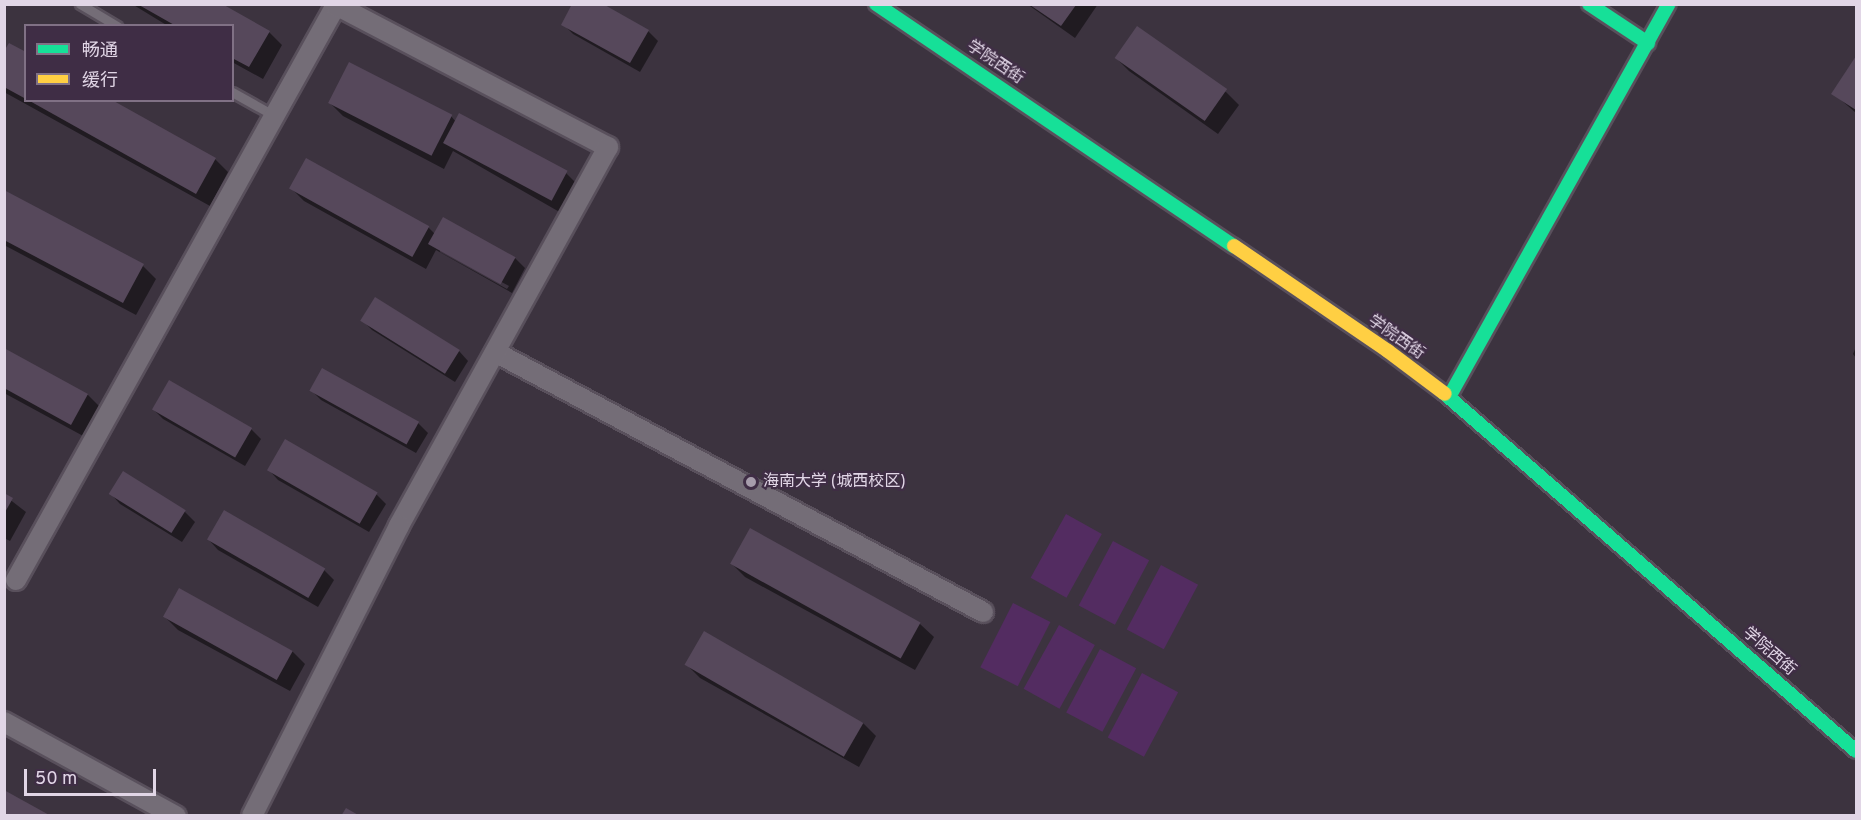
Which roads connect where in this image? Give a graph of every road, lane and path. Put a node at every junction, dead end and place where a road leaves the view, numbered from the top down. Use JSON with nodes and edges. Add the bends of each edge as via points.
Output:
{"nodes":[{"id":1,"x":80,"y":4,"type":"edge"},
{"id":2,"x":876,"y":4,"type":"edge"},
{"id":3,"x":1589,"y":4,"type":"edge"},
{"id":4,"x":1670,"y":4,"type":"edge"},
{"id":5,"x":114,"y":24,"type":"edge"},
{"id":6,"x":1648,"y":43,"type":"junction"},
{"id":7,"x":234,"y":93,"type":"edge"},
{"id":8,"x":275,"y":116,"type":"junction"},
{"id":9,"x":495,"y":352,"type":"junction"},
{"id":10,"x":1449,"y":397,"type":"junction"},
{"id":11,"x":16,"y":579,"type":"dead end"},
{"id":12,"x":983,"y":612,"type":"dead end"},
{"id":13,"x":4,"y":722,"type":"edge"},
{"id":14,"x":1857,"y":751,"type":"edge"},
{"id":15,"x":176,"y":816,"type":"edge"},
{"id":16,"x":252,"y":816,"type":"edge"}],
"edges":[{"from":1,"to":5,"type":"lane"},
{"from":2,"to":10,"type":"main road","name":"学院西街"},
{"from":3,"to":6,"type":"main road"},
{"from":4,"to":6,"type":"main road"},
{"from":6,"to":10,"type":"main road"},
{"from":7,"to":8,"type":"lane"},
{"from":8,"to":9,"type":"street","via":[[336,5],[608,147]]},
{"from":8,"to":11,"type":"street"},
{"from":9,"to":12,"type":"street"},
{"from":9,"to":16,"type":"street","via":[[399,526]]},
{"from":10,"to":14,"type":"main road","name":"学院西街"},
{"from":13,"to":15,"type":"street"}]}
